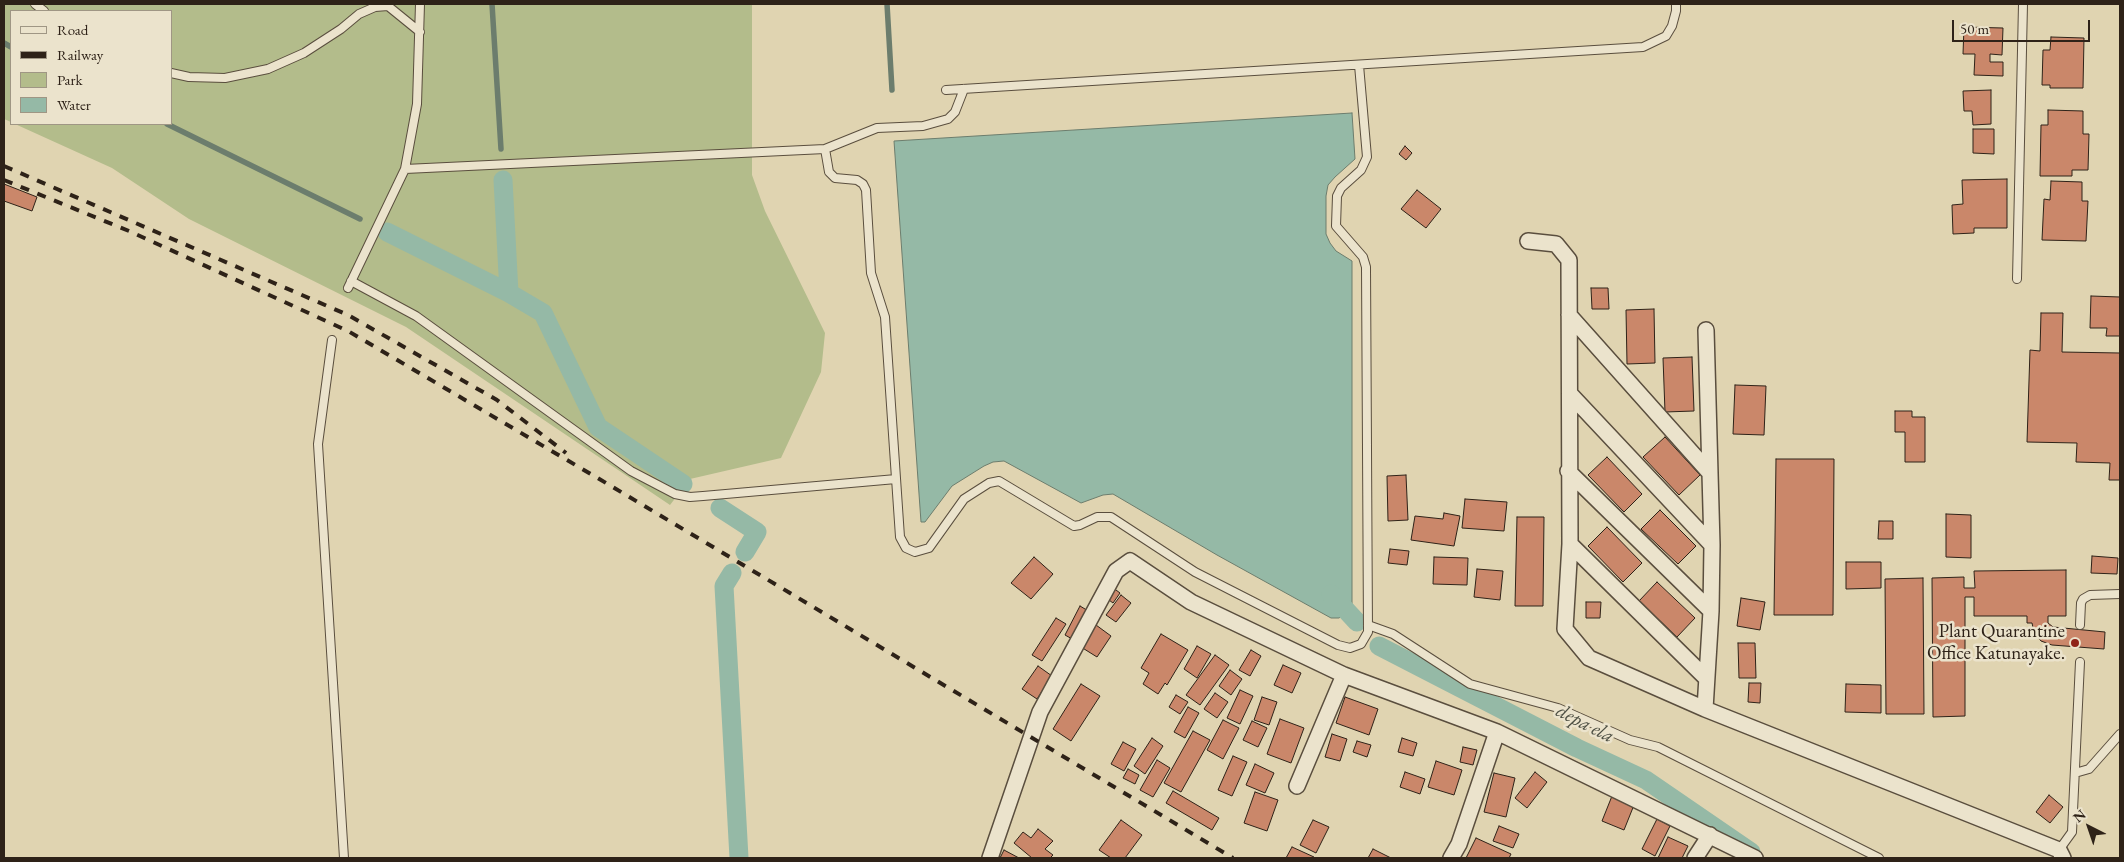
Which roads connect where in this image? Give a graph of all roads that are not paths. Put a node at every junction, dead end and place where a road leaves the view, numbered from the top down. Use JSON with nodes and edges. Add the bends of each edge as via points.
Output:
{"nodes":[{"id":1,"x":420,"y":4,"type":"edge"},
{"id":2,"x":1676,"y":4,"type":"edge"},
{"id":3,"x":2023,"y":4,"type":"edge"},
{"id":4,"x":420,"y":32,"type":"junction"},
{"id":5,"x":1359,"y":65,"type":"junction"},
{"id":6,"x":172,"y":73,"type":"edge"},
{"id":7,"x":964,"y":89,"type":"junction"},
{"id":8,"x":946,"y":90,"type":"dead end"},
{"id":9,"x":825,"y":149,"type":"junction"},
{"id":10,"x":405,"y":169,"type":"junction"},
{"id":11,"x":1528,"y":241,"type":"dead end"},
{"id":12,"x":2017,"y":279,"type":"dead end"},
{"id":13,"x":1569,"y":315,"type":"junction"},
{"id":14,"x":1706,"y":330,"type":"dead end"},
{"id":15,"x":332,"y":340,"type":"dead end"},
{"id":16,"x":1570,"y":394,"type":"junction"},
{"id":17,"x":1568,"y":471,"type":"junction"},
{"id":18,"x":1709,"y":472,"type":"junction"},
{"id":19,"x":896,"y":479,"type":"junction"},
{"id":20,"x":1570,"y":544,"type":"junction"},
{"id":21,"x":1712,"y":545,"type":"junction"},
{"id":22,"x":2120,"y":594,"type":"edge"},
{"id":23,"x":1711,"y":611,"type":"junction"},
{"id":24,"x":1368,"y":625,"type":"junction"},
{"id":25,"x":2080,"y":625,"type":"dead end"},
{"id":26,"x":2080,"y":662,"type":"dead end"},
{"id":27,"x":1344,"y":675,"type":"junction"},
{"id":28,"x":1705,"y":677,"type":"junction"},
{"id":29,"x":1705,"y":709,"type":"junction"},
{"id":30,"x":1497,"y":732,"type":"junction"},
{"id":31,"x":2120,"y":734,"type":"edge"},
{"id":32,"x":2075,"y":773,"type":"junction"},
{"id":33,"x":1297,"y":786,"type":"dead end"},
{"id":34,"x":1710,"y":835,"type":"junction"},
{"id":35,"x":2061,"y":854,"type":"edge"},
{"id":36,"x":344,"y":858,"type":"edge"},
{"id":37,"x":990,"y":858,"type":"edge"},
{"id":38,"x":1451,"y":858,"type":"edge"},
{"id":39,"x":1695,"y":858,"type":"edge"},
{"id":40,"x":1755,"y":858,"type":"edge"},
{"id":41,"x":1879,"y":858,"type":"edge"}],
"edges":[{"from":1,"to":4,"type":"lane"},
{"from":2,"to":5,"type":"lane","via":[[1672,26],[1666,36],[1644,47]]},
{"from":3,"to":12,"type":"lane"},
{"from":4,"to":6,"type":"lane","via":[[388,6],[375,7],[359,14],[304,53],[268,69],[225,78]]},
{"from":4,"to":10,"type":"lane","via":[[417,104]]},
{"from":5,"to":7,"type":"lane"},
{"from":5,"to":24,"type":"lane","via":[[1367,157],[1361,170],[1337,196],[1336,226],[1363,256],[1366,267]]},
{"from":7,"to":8,"type":"lane"},
{"from":7,"to":9,"type":"lane","via":[[955,112],[948,119],[923,126],[877,128]]},
{"from":9,"to":10,"type":"lane"},
{"from":9,"to":19,"type":"lane","via":[[829,172],[835,178],[857,180],[866,190],[871,273],[884,318]]},
{"from":10,"to":19,"type":"lane","via":[[350,285],[416,316],[631,471],[675,494],[696,496]]},
{"from":11,"to":13,"type":"street","via":[[1556,244],[1569,260]]},
{"from":13,"to":16,"type":"street"},
{"from":13,"to":18,"type":"street"},
{"from":14,"to":18,"type":"street"},
{"from":15,"to":36,"type":"lane","via":[[318,444]]},
{"from":16,"to":17,"type":"street"},
{"from":16,"to":21,"type":"street"},
{"from":17,"to":20,"type":"street"},
{"from":17,"to":23,"type":"street"},
{"from":18,"to":21,"type":"street"},
{"from":19,"to":24,"type":"lane","via":[[900,537],[906,548],[915,552],[929,548],[964,499],[989,483],[999,481],[1074,526],[1097,517],[1111,517],[1195,572],[1344,647],[1361,644],[1366,638]]},
{"from":20,"to":28,"type":"street"},
{"from":20,"to":29,"type":"street","via":[[1566,628],[1589,658]]},
{"from":21,"to":23,"type":"street"},
{"from":22,"to":25,"type":"lane","via":[[2090,595],[2083,599]]},
{"from":23,"to":28,"type":"street"},
{"from":24,"to":41,"type":"lane","via":[[1393,634],[1470,684],[1558,708],[1630,740],[1658,747]]},
{"from":26,"to":32,"type":"lane"},
{"from":27,"to":30,"type":"street"},
{"from":27,"to":33,"type":"street"},
{"from":27,"to":37,"type":"street","via":[[1191,602],[1130,561],[1116,570],[1040,712]]},
{"from":28,"to":29,"type":"street"},
{"from":29,"to":35,"type":"street"},
{"from":30,"to":34,"type":"street"},
{"from":30,"to":38,"type":"street","via":[[1459,844]]},
{"from":31,"to":32,"type":"lane","via":[[2089,769]]},
{"from":32,"to":35,"type":"lane","via":[[2072,832]]},
{"from":34,"to":39,"type":"street"},
{"from":34,"to":40,"type":"street"}]}
